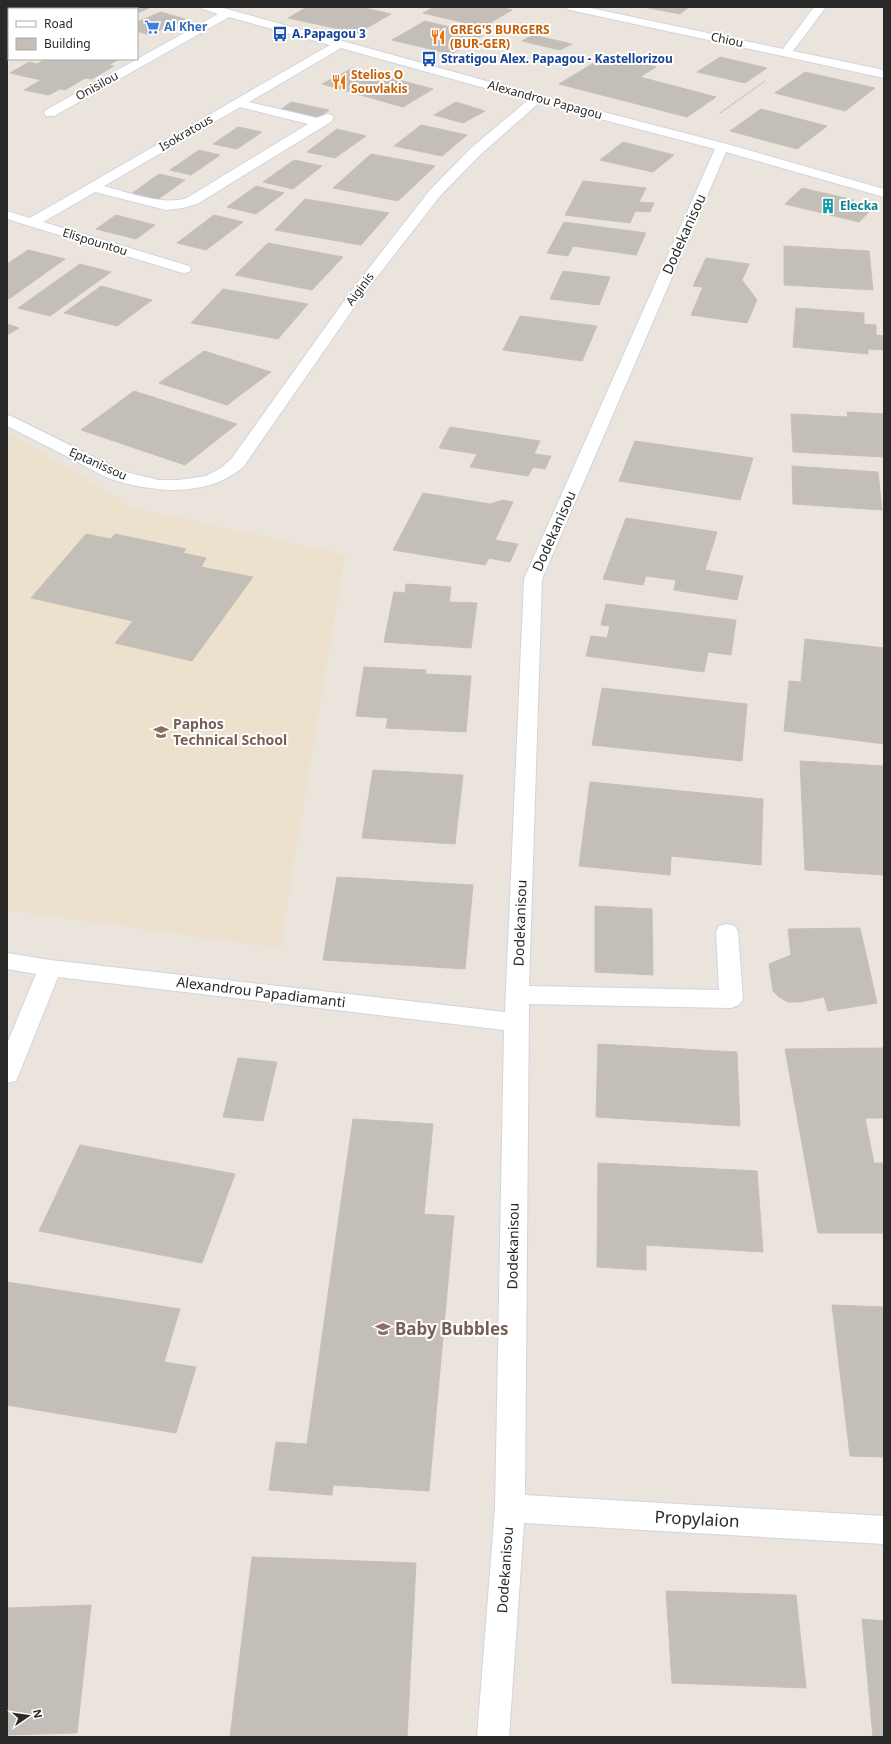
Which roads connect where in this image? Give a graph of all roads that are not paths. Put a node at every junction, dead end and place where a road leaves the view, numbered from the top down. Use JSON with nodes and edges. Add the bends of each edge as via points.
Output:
{"nodes":[{"id":1,"x":206,"y":7,"type":"edge"},
{"id":2,"x":570,"y":7,"type":"edge"},
{"id":3,"x":820,"y":7,"type":"edge"},
{"id":4,"x":264,"y":10,"type":"dead end"},
{"id":5,"x":227,"y":13,"type":"junction"},
{"id":6,"x":248,"y":18,"type":"junction"},
{"id":7,"x":340,"y":44,"type":"junction"},
{"id":8,"x":786,"y":53,"type":"junction"},
{"id":9,"x":884,"y":74,"type":"edge"},
{"id":10,"x":537,"y":99,"type":"junction"},
{"id":11,"x":238,"y":102,"type":"junction"},
{"id":12,"x":50,"y":112,"type":"dead end"},
{"id":13,"x":722,"y":147,"type":"junction"},
{"id":14,"x":92,"y":187,"type":"junction"},
{"id":15,"x":884,"y":193,"type":"edge"},
{"id":16,"x":7,"y":215,"type":"edge"},
{"id":17,"x":31,"y":223,"type":"junction"},
{"id":18,"x":184,"y":269,"type":"dead end"},
{"id":19,"x":7,"y":420,"type":"edge"},
{"id":20,"x":195,"y":483,"type":"joint"},
{"id":21,"x":727,"y":932,"type":"dead end"},
{"id":22,"x":7,"y":961,"type":"edge"},
{"id":23,"x":50,"y":968,"type":"junction"},
{"id":24,"x":517,"y":995,"type":"junction"},
{"id":25,"x":516,"y":1022,"type":"junction"},
{"id":26,"x":7,"y":1074,"type":"edge"},
{"id":27,"x":510,"y":1508,"type":"junction"},
{"id":28,"x":884,"y":1530,"type":"edge"},
{"id":29,"x":493,"y":1737,"type":"edge"}],
"edges":[{"from":1,"to":5,"type":"street","name":"Alexandrou Papagou"},
{"from":2,"to":8,"type":"street","name":"Chiou"},
{"from":3,"to":8,"type":"street"},
{"from":4,"to":6,"type":"street"},
{"from":5,"to":6,"type":"street","name":"Alexandrou Papagou"},
{"from":5,"to":12,"type":"street","name":"Onisilou"},
{"from":6,"to":7,"type":"street","name":"Alexandrou Papagou"},
{"from":7,"to":10,"type":"street","name":"Alexandrou Papagou"},
{"from":7,"to":11,"type":"street","name":"Isokratous"},
{"from":8,"to":9,"type":"street","name":"Chiou"},
{"from":10,"to":13,"type":"street","name":"Alexandrou Papagou"},
{"from":10,"to":20,"type":"street","name":"Aiginis","via":[[474,152],[435,193],[357,292],[238,462],[227,472],[210,480]]},
{"from":11,"to":14,"type":"street","name":"Isokratous"},
{"from":11,"to":14,"type":"street","via":[[324,120],[184,204],[166,206]]},
{"from":13,"to":15,"type":"street","name":"Alexandrou Papagou"},
{"from":13,"to":24,"type":"street","name":"Dodekanisou","via":[[534,580]]},
{"from":14,"to":17,"type":"street","name":"Isokratous"},
{"from":16,"to":17,"type":"street","name":"Elispountou"},
{"from":17,"to":18,"type":"street","name":"Elispountou"},
{"from":19,"to":20,"type":"street","name":"Eptanissou","via":[[116,475],[158,485]]},
{"from":21,"to":24,"type":"street","via":[[731,999]]},
{"from":22,"to":23,"type":"street","name":"Alexandrou Papadiamanti"},
{"from":23,"to":25,"type":"street","name":"Alexandrou Papadiamanti"},
{"from":23,"to":26,"type":"street"},
{"from":24,"to":25,"type":"street","name":"Dodekanisou"},
{"from":25,"to":27,"type":"street","name":"Dodekanisou"},
{"from":27,"to":28,"type":"street","name":"Propylaion"},
{"from":27,"to":29,"type":"street","name":"Dodekanisou"}]}
